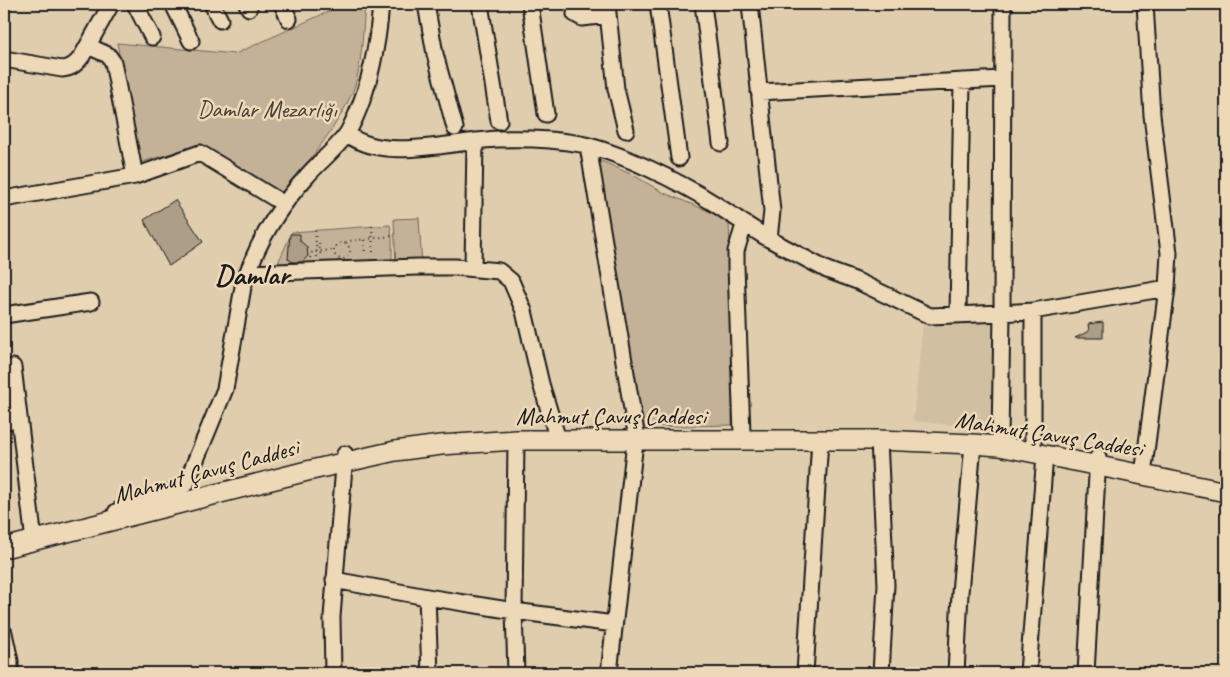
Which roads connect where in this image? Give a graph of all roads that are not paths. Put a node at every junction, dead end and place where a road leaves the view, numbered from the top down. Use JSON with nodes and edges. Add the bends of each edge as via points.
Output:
{"nodes":[{"id":1,"x":111,"y":4,"type":"edge"},
{"id":2,"x":135,"y":4,"type":"edge"},
{"id":3,"x":173,"y":4,"type":"edge"},
{"id":4,"x":212,"y":4,"type":"edge"},
{"id":5,"x":282,"y":4,"type":"edge"},
{"id":6,"x":382,"y":4,"type":"edge"},
{"id":7,"x":426,"y":4,"type":"edge"},
{"id":8,"x":480,"y":4,"type":"edge"},
{"id":9,"x":530,"y":4,"type":"edge"},
{"id":10,"x":658,"y":4,"type":"edge"},
{"id":11,"x":703,"y":4,"type":"edge"},
{"id":12,"x":750,"y":4,"type":"edge"},
{"id":13,"x":1003,"y":4,"type":"edge"},
{"id":14,"x":1145,"y":4,"type":"edge"},
{"id":15,"x":608,"y":9,"type":"edge"},
{"id":16,"x":575,"y":14,"type":"dead end"},
{"id":17,"x":289,"y":19,"type":"dead end"},
{"id":18,"x":220,"y":20,"type":"dead end"},
{"id":19,"x":152,"y":37,"type":"dead end"},
{"id":20,"x":191,"y":41,"type":"dead end"},
{"id":21,"x":88,"y":46,"type":"junction"},
{"id":22,"x":4,"y":58,"type":"edge"},
{"id":23,"x":1002,"y":79,"type":"junction"},
{"id":24,"x":962,"y":81,"type":"junction"},
{"id":25,"x":759,"y":92,"type":"junction"},
{"id":26,"x":546,"y":114,"type":"dead end"},
{"id":27,"x":499,"y":121,"type":"dead end"},
{"id":28,"x":455,"y":128,"type":"dead end"},
{"id":29,"x":626,"y":130,"type":"dead end"},
{"id":30,"x":347,"y":134,"type":"junction"},
{"id":31,"x":475,"y":140,"type":"junction"},
{"id":32,"x":720,"y":143,"type":"dead end"},
{"id":33,"x":588,"y":146,"type":"junction"},
{"id":34,"x":679,"y":158,"type":"dead end"},
{"id":35,"x":135,"y":176,"type":"junction"},
{"id":36,"x":4,"y":199,"type":"edge"},
{"id":37,"x":284,"y":204,"type":"junction"},
{"id":38,"x":744,"y":224,"type":"junction"},
{"id":39,"x":769,"y":239,"type":"junction"},
{"id":40,"x":473,"y":268,"type":"junction"},
{"id":41,"x":247,"y":273,"type":"junction"},
{"id":42,"x":1167,"y":288,"type":"junction"},
{"id":43,"x":91,"y":302,"type":"dead end"},
{"id":44,"x":1033,"y":311,"type":"junction"},
{"id":45,"x":1002,"y":313,"type":"junction"},
{"id":46,"x":958,"y":315,"type":"junction"},
{"id":47,"x":4,"y":316,"type":"edge"},
{"id":48,"x":13,"y":366,"type":"dead end"},
{"id":49,"x":19,"y":419,"type":"junction"},
{"id":50,"x":4,"y":421,"type":"edge"},
{"id":51,"x":556,"y":433,"type":"junction"},
{"id":52,"x":742,"y":433,"type":"junction"},
{"id":53,"x":635,"y":437,"type":"junction"},
{"id":54,"x":516,"y":440,"type":"junction"},
{"id":55,"x":820,"y":440,"type":"junction"},
{"id":56,"x":879,"y":440,"type":"junction"},
{"id":57,"x":1000,"y":440,"type":"junction"},
{"id":58,"x":973,"y":444,"type":"junction"},
{"id":59,"x":1039,"y":450,"type":"junction"},
{"id":60,"x":345,"y":458,"type":"junction"},
{"id":61,"x":1097,"y":461,"type":"junction"},
{"id":62,"x":1144,"y":468,"type":"junction"},
{"id":63,"x":1226,"y":484,"type":"edge"},
{"id":64,"x":188,"y":488,"type":"junction"},
{"id":65,"x":1226,"y":492,"type":"edge"},
{"id":66,"x":33,"y":533,"type":"junction"},
{"id":67,"x":4,"y":540,"type":"edge"},
{"id":68,"x":4,"y":548,"type":"edge"},
{"id":69,"x":334,"y":580,"type":"junction"},
{"id":70,"x":427,"y":597,"type":"junction"},
{"id":71,"x":514,"y":611,"type":"junction"},
{"id":72,"x":614,"y":624,"type":"junction"},
{"id":73,"x":4,"y":633,"type":"edge"},
{"id":74,"x":10,"y":673,"type":"edge"},
{"id":75,"x":333,"y":673,"type":"edge"},
{"id":76,"x":430,"y":673,"type":"edge"},
{"id":77,"x":516,"y":673,"type":"edge"},
{"id":78,"x":609,"y":673,"type":"edge"},
{"id":79,"x":806,"y":673,"type":"edge"},
{"id":80,"x":881,"y":673,"type":"edge"},
{"id":81,"x":956,"y":673,"type":"edge"},
{"id":82,"x":1028,"y":673,"type":"edge"},
{"id":83,"x":1086,"y":673,"type":"edge"}],
"edges":[{"from":1,"to":21,"type":"street"},
{"from":2,"to":19,"type":"street"},
{"from":3,"to":20,"type":"street"},
{"from":4,"to":18,"type":"street"},
{"from":5,"to":17,"type":"street"},
{"from":6,"to":30,"type":"street","via":[[376,48],[364,96]]},
{"from":7,"to":28,"type":"street","via":[[435,54]]},
{"from":8,"to":27,"type":"street"},
{"from":9,"to":26,"type":"street"},
{"from":10,"to":34,"type":"street"},
{"from":11,"to":32,"type":"street"},
{"from":12,"to":25,"type":"street"},
{"from":13,"to":23,"type":"street"},
{"from":14,"to":42,"type":"street","via":[[1152,115],[1169,253]]},
{"from":15,"to":16,"type":"street","via":[[582,18]]},
{"from":15,"to":29,"type":"street","via":[[616,89]]},
{"from":21,"to":22,"type":"street","via":[[77,64],[70,68]]},
{"from":21,"to":35,"type":"street","via":[[113,62]]},
{"from":23,"to":24,"type":"street"},
{"from":23,"to":45,"type":"street"},
{"from":24,"to":25,"type":"street"},
{"from":24,"to":46,"type":"street"},
{"from":25,"to":39,"type":"street","via":[[772,211]]},
{"from":30,"to":31,"type":"street","via":[[377,148],[403,149]]},
{"from":30,"to":37,"type":"street"},
{"from":31,"to":33,"type":"street","via":[[539,138]]},
{"from":31,"to":40,"type":"street"},
{"from":33,"to":38,"type":"street","via":[[666,177]]},
{"from":33,"to":53,"type":"street"},
{"from":35,"to":36,"type":"street"},
{"from":35,"to":37,"type":"street","via":[[200,153]]},
{"from":37,"to":41,"type":"street","via":[[258,246]]},
{"from":38,"to":39,"type":"street"},
{"from":38,"to":52,"type":"street","via":[[736,250]]},
{"from":39,"to":46,"type":"street","via":[[827,270],[930,316]]},
{"from":40,"to":41,"type":"street","via":[[320,265]]},
{"from":40,"to":51,"type":"street","via":[[499,270],[511,281],[524,311]]},
{"from":41,"to":64,"type":"street","via":[[225,389]]},
{"from":42,"to":44,"type":"street"},
{"from":42,"to":62,"type":"street"},
{"from":43,"to":47,"type":"street"},
{"from":44,"to":45,"type":"street"},
{"from":44,"to":59,"type":"street"},
{"from":45,"to":46,"type":"street"},
{"from":45,"to":57,"type":"street"},
{"from":48,"to":49,"type":"street"},
{"from":49,"to":50,"type":"street"},
{"from":49,"to":66,"type":"street"},
{"from":51,"to":53,"type":"main road"},
{"from":51,"to":60,"type":"main road","via":[[522,432],[406,441]]},
{"from":52,"to":53,"type":"main road"},
{"from":52,"to":57,"type":"main road","via":[[911,434]]},
{"from":53,"to":54,"type":"main road","name":"Mahmut Çavuş Caddesi"},
{"from":53,"to":55,"type":"main road","name":"Mahmut Çavuş Caddesi"},
{"from":53,"to":72,"type":"street"},
{"from":54,"to":60,"type":"main road","name":"Mahmut Çavuş Caddesi"},
{"from":54,"to":71,"type":"street"},
{"from":55,"to":56,"type":"main road","name":"Mahmut Çavuş Caddesi"},
{"from":55,"to":79,"type":"street"},
{"from":56,"to":58,"type":"main road","name":"Mahmut Çavuş Caddesi"},
{"from":56,"to":80,"type":"street","via":[[886,585]]},
{"from":57,"to":59,"type":"main road"},
{"from":58,"to":59,"type":"main road","name":"Mahmut Çavuş Caddesi"},
{"from":58,"to":81,"type":"street"},
{"from":59,"to":61,"type":"main road","name":"Mahmut Çavuş Caddesi"},
{"from":59,"to":82,"type":"street"},
{"from":60,"to":64,"type":"main road"},
{"from":60,"to":68,"type":"main road","name":"Mahmut Çavuş Caddesi"},
{"from":60,"to":69,"type":"street"},
{"from":61,"to":62,"type":"main road"},
{"from":61,"to":65,"type":"main road","name":"Mahmut Çavuş Caddesi"},
{"from":61,"to":83,"type":"street"},
{"from":62,"to":63,"type":"main road"},
{"from":64,"to":66,"type":"main road","via":[[116,512]]},
{"from":66,"to":67,"type":"main road"},
{"from":69,"to":70,"type":"street"},
{"from":69,"to":75,"type":"street"},
{"from":70,"to":71,"type":"street"},
{"from":70,"to":76,"type":"street"},
{"from":71,"to":72,"type":"street"},
{"from":71,"to":77,"type":"street"},
{"from":72,"to":78,"type":"street"},
{"from":73,"to":74,"type":"street"}]}
